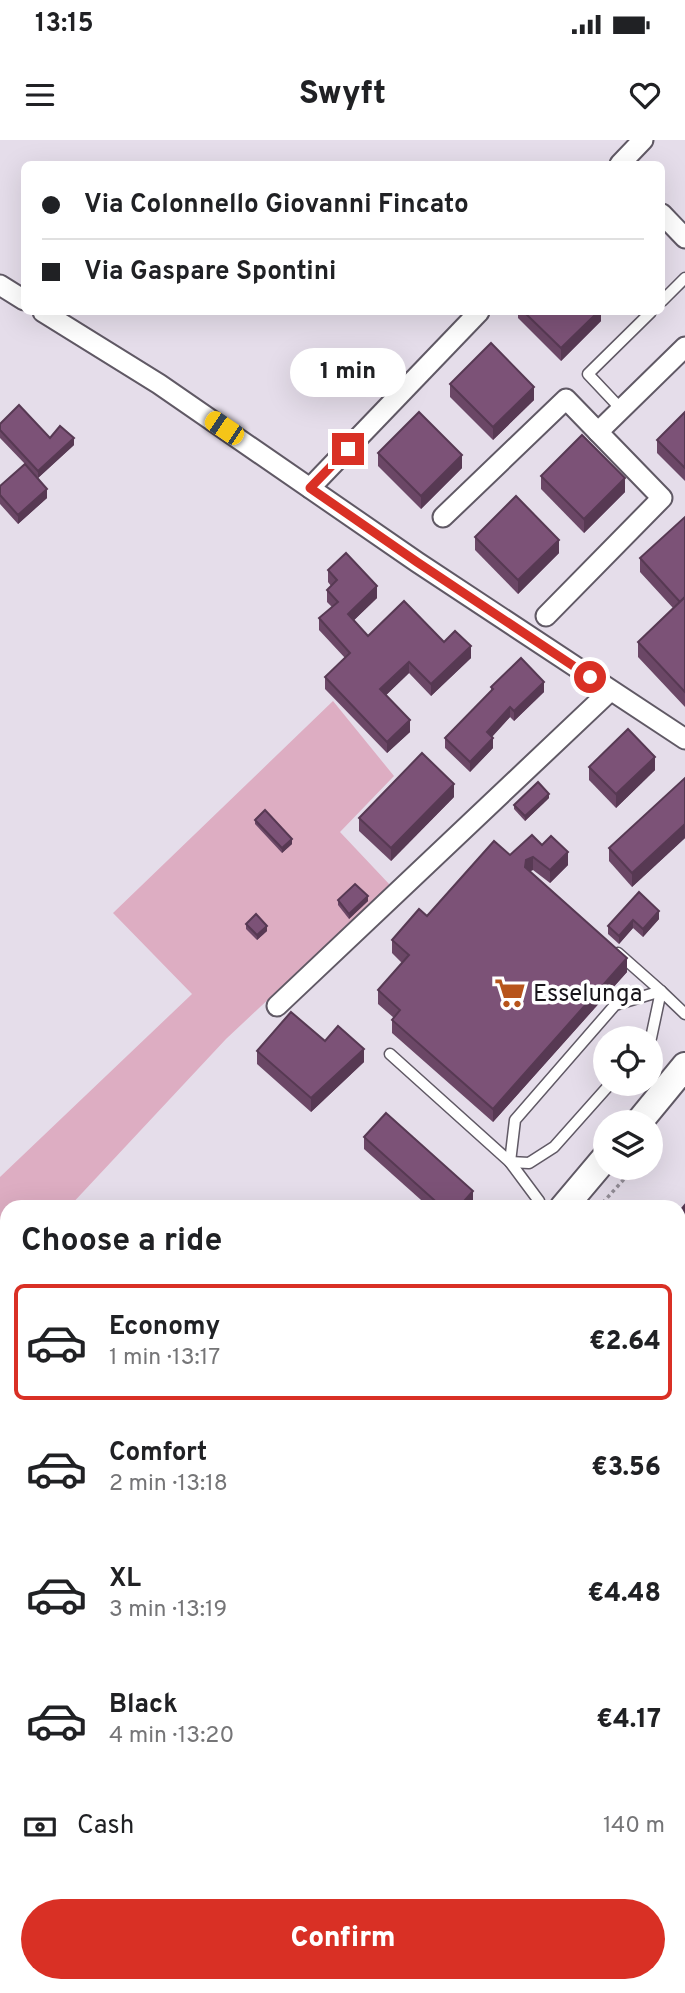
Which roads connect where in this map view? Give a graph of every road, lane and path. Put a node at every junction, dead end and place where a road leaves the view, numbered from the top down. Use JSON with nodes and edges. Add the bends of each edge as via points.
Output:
{"nodes":[{"id":1,"x":643,"y":140,"type":"edge"},
{"id":2,"x":623,"y":161,"type":"edge"},
{"id":3,"x":665,"y":217,"type":"edge"},
{"id":4,"x":685,"y":238,"type":"edge"},
{"id":5,"x":685,"y":278,"type":"edge"},
{"id":6,"x":0,"y":285,"type":"edge"},
{"id":7,"x":21,"y":298,"type":"edge"},
{"id":8,"x":665,"y":298,"type":"edge"},
{"id":9,"x":48,"y":315,"type":"edge"},
{"id":10,"x":476,"y":315,"type":"edge"},
{"id":11,"x":648,"y":315,"type":"edge"},
{"id":12,"x":685,"y":347,"type":"edge"},
{"id":13,"x":621,"y":409,"type":"junction"},
{"id":14,"x":598,"y":432,"type":"junction"},
{"id":15,"x":310,"y":488,"type":"junction"},
{"id":16,"x":443,"y":517,"type":"dead end"},
{"id":17,"x":546,"y":616,"type":"dead end"},
{"id":18,"x":610,"y":691,"type":"junction"},
{"id":19,"x":685,"y":740,"type":"edge"},
{"id":20,"x":612,"y":947,"type":"edge"},
{"id":21,"x":662,"y":990,"type":"junction"},
{"id":22,"x":277,"y":1006,"type":"dead end"},
{"id":23,"x":685,"y":1014,"type":"edge"},
{"id":24,"x":654,"y":1026,"type":"edge"},
{"id":25,"x":390,"y":1054,"type":"dead end"},
{"id":26,"x":685,"y":1066,"type":"edge"},
{"id":27,"x":599,"y":1096,"type":"edge"},
{"id":28,"x":649,"y":1110,"type":"edge"},
{"id":29,"x":510,"y":1162,"type":"junction"},
{"id":30,"x":593,"y":1172,"type":"edge"},
{"id":31,"x":623,"y":1180,"type":"edge"},
{"id":32,"x":538,"y":1200,"type":"edge"},
{"id":33,"x":570,"y":1200,"type":"edge"},
{"id":34,"x":605,"y":1200,"type":"edge"}],
"edges":[{"from":1,"to":2,"type":"street"},
{"from":3,"to":4,"type":"street"},
{"from":5,"to":8,"type":"lane"},
{"from":6,"to":7,"type":"street"},
{"from":9,"to":15,"type":"street","via":[[159,384]]},
{"from":10,"to":15,"type":"street"},
{"from":11,"to":13,"type":"lane","via":[[588,374]]},
{"from":12,"to":13,"type":"street"},
{"from":13,"to":14,"type":"street"},
{"from":14,"to":16,"type":"street","via":[[566,399]]},
{"from":14,"to":17,"type":"street","via":[[662,498]]},
{"from":15,"to":18,"type":"street"},
{"from":18,"to":19,"type":"street"},
{"from":18,"to":22,"type":"street"},
{"from":20,"to":21,"type":"lane"},
{"from":21,"to":23,"type":"lane"},
{"from":21,"to":24,"type":"lane"},
{"from":21,"to":29,"type":"lane","via":[[615,1005],[515,1120]]},
{"from":25,"to":29,"type":"lane"},
{"from":26,"to":28,"type":"main road"},
{"from":27,"to":29,"type":"lane","via":[[554,1147],[528,1163]]},
{"from":29,"to":32,"type":"lane"},
{"from":30,"to":33,"type":"main road"},
{"from":31,"to":34,"type":"path"}]}
